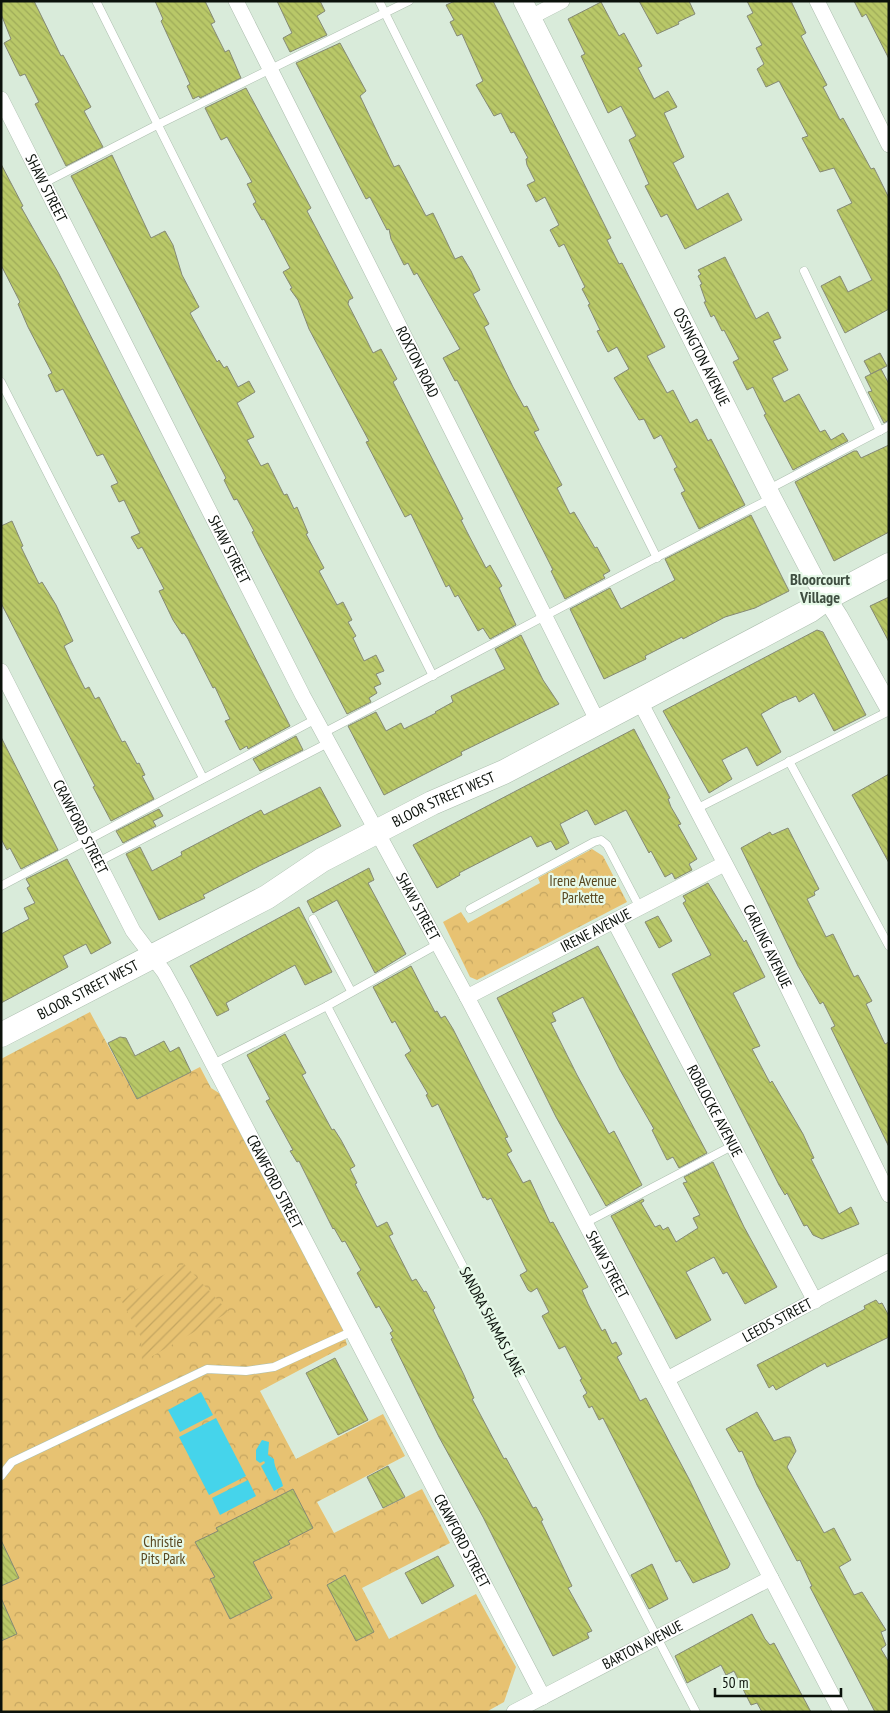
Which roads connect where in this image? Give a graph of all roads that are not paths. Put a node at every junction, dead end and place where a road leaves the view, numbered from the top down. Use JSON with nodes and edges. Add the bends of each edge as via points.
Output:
{"nodes":[{"id":1,"x":96,"y":1,"type":"edge"},
{"id":2,"x":236,"y":1,"type":"edge"},
{"id":3,"x":379,"y":1,"type":"edge"},
{"id":4,"x":409,"y":1,"type":"edge"},
{"id":5,"x":562,"y":1,"type":"edge"},
{"id":6,"x":817,"y":1,"type":"edge"},
{"id":7,"x":527,"y":9,"type":"edge"},
{"id":8,"x":385,"y":13,"type":"junction"},
{"id":9,"x":270,"y":69,"type":"junction"},
{"id":10,"x":1,"y":99,"type":"edge"},
{"id":11,"x":157,"y":125,"type":"junction"},
{"id":12,"x":889,"y":145,"type":"edge"},
{"id":13,"x":44,"y":183,"type":"junction"},
{"id":14,"x":804,"y":271,"type":"dead end"},
{"id":15,"x":1,"y":382,"type":"edge"},
{"id":16,"x":889,"y":426,"type":"edge"},
{"id":17,"x":880,"y":431,"type":"junction"},
{"id":18,"x":770,"y":494,"type":"junction"},
{"id":19,"x":657,"y":558,"type":"junction"},
{"id":20,"x":889,"y":565,"type":"edge"},
{"id":21,"x":827,"y":598,"type":"junction"},
{"id":22,"x":544,"y":614,"type":"junction"},
{"id":23,"x":1,"y":671,"type":"edge"},
{"id":24,"x":432,"y":676,"type":"junction"},
{"id":25,"x":887,"y":698,"type":"edge"},
{"id":26,"x":639,"y":700,"type":"junction"},
{"id":27,"x":316,"y":719,"type":"junction"},
{"id":28,"x":598,"y":722,"type":"junction"},
{"id":29,"x":326,"y":738,"type":"junction"},
{"id":30,"x":789,"y":761,"type":"junction"},
{"id":31,"x":203,"y":778,"type":"junction"},
{"id":32,"x":696,"y":809,"type":"junction"},
{"id":33,"x":377,"y":831,"type":"junction"},
{"id":34,"x":87,"y":841,"type":"junction"},
{"id":35,"x":98,"y":862,"type":"junction"},
{"id":36,"x":724,"y":864,"type":"junction"},
{"id":37,"x":1,"y":886,"type":"edge"},
{"id":38,"x":640,"y":908,"type":"junction"},
{"id":39,"x":470,"y":909,"type":"dead end"},
{"id":40,"x":313,"y":919,"type":"dead end"},
{"id":41,"x":614,"y":921,"type":"junction"},
{"id":42,"x":438,"y":944,"type":"junction"},
{"id":43,"x":889,"y":946,"type":"edge"},
{"id":44,"x":152,"y":956,"type":"junction"},
{"id":45,"x":352,"y":991,"type":"junction"},
{"id":46,"x":467,"y":997,"type":"junction"},
{"id":47,"x":327,"y":1006,"type":"junction"},
{"id":48,"x":1,"y":1035,"type":"edge"},
{"id":49,"x":213,"y":1064,"type":"junction"},
{"id":50,"x":732,"y":1146,"type":"junction"},
{"id":51,"x":889,"y":1195,"type":"edge"},
{"id":52,"x":585,"y":1222,"type":"junction"},
{"id":53,"x":888,"y":1264,"type":"edge"},
{"id":54,"x":815,"y":1301,"type":"junction"},
{"id":55,"x":353,"y":1331,"type":"junction"},
{"id":56,"x":667,"y":1379,"type":"junction"},
{"id":57,"x":1,"y":1476,"type":"edge"},
{"id":58,"x":771,"y":1578,"type":"junction"},
{"id":59,"x":657,"y":1639,"type":"junction"},
{"id":60,"x":543,"y":1697,"type":"junction"},
{"id":61,"x":514,"y":1712,"type":"edge"},
{"id":62,"x":696,"y":1712,"type":"edge"},
{"id":63,"x":841,"y":1712,"type":"edge"}],
"edges":[{"from":1,"to":11,"type":"lane"},
{"from":2,"to":9,"type":"street","name":"ROXTON ROAD"},
{"from":3,"to":8,"type":"lane"},
{"from":4,"to":8,"type":"lane"},
{"from":5,"to":7,"type":"street"},
{"from":6,"to":12,"type":"street"},
{"from":7,"to":18,"type":"street","name":"OSSINGTON AVENUE"},
{"from":8,"to":9,"type":"lane"},
{"from":8,"to":19,"type":"lane"},
{"from":9,"to":11,"type":"lane"},
{"from":9,"to":22,"type":"street","name":"ROXTON ROAD"},
{"from":10,"to":13,"type":"street","name":"SHAW STREET"},
{"from":11,"to":13,"type":"lane"},
{"from":11,"to":24,"type":"lane"},
{"from":13,"to":27,"type":"street","name":"SHAW STREET"},
{"from":14,"to":17,"type":"lane"},
{"from":15,"to":31,"type":"lane"},
{"from":16,"to":17,"type":"lane"},
{"from":17,"to":18,"type":"lane"},
{"from":18,"to":19,"type":"lane"},
{"from":18,"to":21,"type":"street","name":"OSSINGTON AVENUE"},
{"from":19,"to":22,"type":"lane"},
{"from":20,"to":21,"type":"main road","name":"BLOOR STREET WEST"},
{"from":21,"to":25,"type":"street","name":"OSSINGTON AVENUE"},
{"from":21,"to":26,"type":"main road","name":"BLOOR STREET WEST","via":[[809,611]]},
{"from":22,"to":24,"type":"lane"},
{"from":22,"to":28,"type":"street","name":"ROXTON ROAD"},
{"from":23,"to":34,"type":"street","name":"CRAWFORD STREET"},
{"from":24,"to":29,"type":"lane"},
{"from":25,"to":30,"type":"lane"},
{"from":26,"to":28,"type":"main road","name":"BLOOR STREET WEST"},
{"from":26,"to":32,"type":"street","name":"CARLING AVENUE"},
{"from":27,"to":29,"type":"street","name":"SHAW STREET"},
{"from":27,"to":31,"type":"lane"},
{"from":28,"to":33,"type":"main road","name":"BLOOR STREET WEST","via":[[504,772],[432,802]]},
{"from":29,"to":33,"type":"street","name":"SHAW STREET"},
{"from":29,"to":35,"type":"lane"},
{"from":30,"to":32,"type":"lane"},
{"from":30,"to":43,"type":"lane"},
{"from":31,"to":34,"type":"lane"},
{"from":32,"to":36,"type":"street","name":"CARLING AVENUE"},
{"from":33,"to":42,"type":"street","name":"SHAW STREET"},
{"from":33,"to":44,"type":"main road","name":"BLOOR STREET WEST","via":[[322,860],[267,897]]},
{"from":34,"to":35,"type":"street","name":"CRAWFORD STREET"},
{"from":34,"to":37,"type":"lane"},
{"from":35,"to":44,"type":"street","name":"CRAWFORD STREET","via":[[133,931]]},
{"from":36,"to":38,"type":"street","name":"IRENE AVENUE"},
{"from":36,"to":51,"type":"street","name":"CARLING AVENUE","via":[[782,974]]},
{"from":38,"to":39,"type":"lane","via":[[607,845],[601,840]]},
{"from":38,"to":41,"type":"street","name":"IRENE AVENUE"},
{"from":40,"to":45,"type":"lane"},
{"from":41,"to":46,"type":"street","name":"IRENE AVENUE"},
{"from":41,"to":50,"type":"street","name":"ROBLOCKE AVENUE"},
{"from":42,"to":45,"type":"lane"},
{"from":42,"to":46,"type":"street","name":"SHAW STREET"},
{"from":44,"to":48,"type":"main road","name":"BLOOR STREET WEST"},
{"from":44,"to":49,"type":"street","name":"CRAWFORD STREET","via":[[164,972]]},
{"from":45,"to":47,"type":"lane"},
{"from":46,"to":52,"type":"street","name":"SHAW STREET"},
{"from":47,"to":49,"type":"lane"},
{"from":47,"to":59,"type":"lane","name":"SANDRA SHAMAS LANE"},
{"from":49,"to":55,"type":"street","name":"CRAWFORD STREET"},
{"from":50,"to":52,"type":"lane"},
{"from":50,"to":54,"type":"street","name":"ROBLOCKE AVENUE"},
{"from":52,"to":56,"type":"street","name":"SHAW STREET"},
{"from":53,"to":54,"type":"street","name":"LEEDS STREET"},
{"from":54,"to":56,"type":"street","name":"LEEDS STREET"},
{"from":55,"to":57,"type":"lane","via":[[274,1367],[246,1371],[207,1369],[12,1462]]},
{"from":55,"to":60,"type":"street","name":"CRAWFORD STREET"},
{"from":56,"to":58,"type":"street","name":"SHAW STREET"},
{"from":58,"to":59,"type":"street","name":"BARTON AVENUE"},
{"from":58,"to":63,"type":"street","name":"SHAW STREET"},
{"from":59,"to":60,"type":"street","name":"BARTON AVENUE"},
{"from":59,"to":62,"type":"lane","name":"SANDRA SHAMAS LANE"},
{"from":60,"to":61,"type":"street","name":"BARTON AVENUE"}]}
